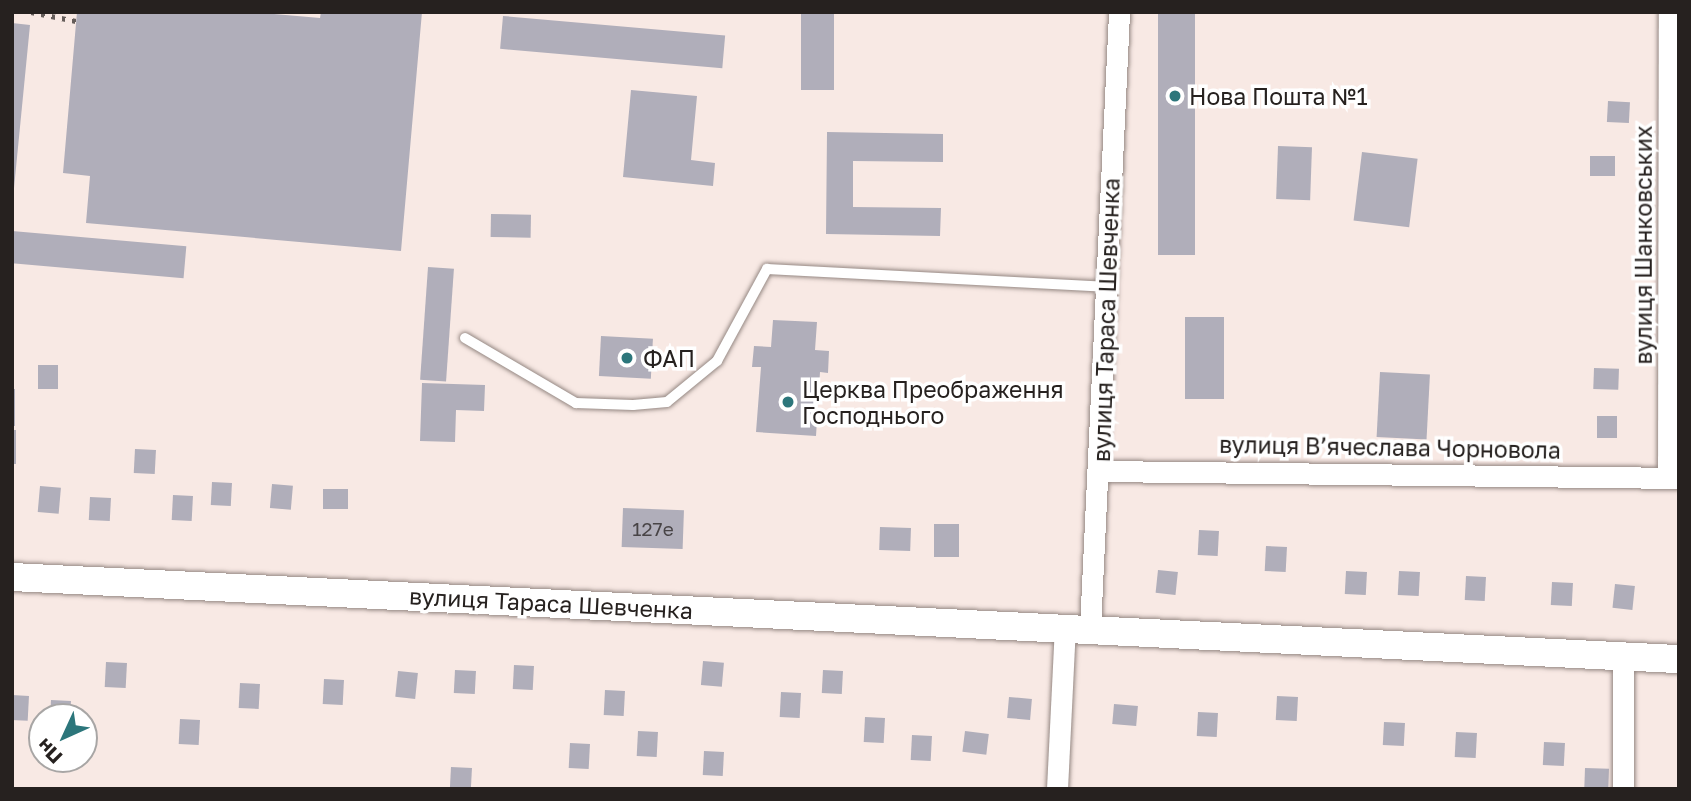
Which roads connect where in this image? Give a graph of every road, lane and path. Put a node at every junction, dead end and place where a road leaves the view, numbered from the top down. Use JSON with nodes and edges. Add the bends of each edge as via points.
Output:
{"nodes":[{"id":1,"x":1119,"y":12,"type":"edge"},
{"id":2,"x":1669,"y":12,"type":"edge"},
{"id":3,"x":1105,"y":287,"type":"junction"},
{"id":4,"x":465,"y":338,"type":"dead end"},
{"id":5,"x":1100,"y":471,"type":"junction"},
{"id":6,"x":1674,"y":478,"type":"edge"},
{"id":7,"x":12,"y":577,"type":"edge"},
{"id":8,"x":1078,"y":628,"type":"junction"},
{"id":9,"x":1623,"y":656,"type":"junction"},
{"id":10,"x":1679,"y":659,"type":"edge"},
{"id":11,"x":1057,"y":789,"type":"edge"},
{"id":12,"x":1623,"y":789,"type":"edge"}],
"edges":[{"from":1,"to":3,"type":"street","name":"вулиця Тараса Шевченка"},
{"from":2,"to":6,"type":"street","name":"вулиця Шанковських"},
{"from":3,"to":4,"type":"lane","via":[[767,269],[717,361],[667,402],[633,405],[576,403]]},
{"from":3,"to":5,"type":"street","name":"вулиця Тараса Шевченка"},
{"from":5,"to":6,"type":"street","name":"вулиця Вʼячеслава Чорновола"},
{"from":5,"to":8,"type":"street","name":"вулиця Тараса Шевченка"},
{"from":7,"to":8,"type":"street","name":"вулиця Тараса Шевченка"},
{"from":8,"to":9,"type":"street","name":"вулиця Тараса Шевченка"},
{"from":8,"to":11,"type":"street"},
{"from":9,"to":10,"type":"street","name":"вулиця Тараса Шевченка"},
{"from":9,"to":12,"type":"street"}]}
